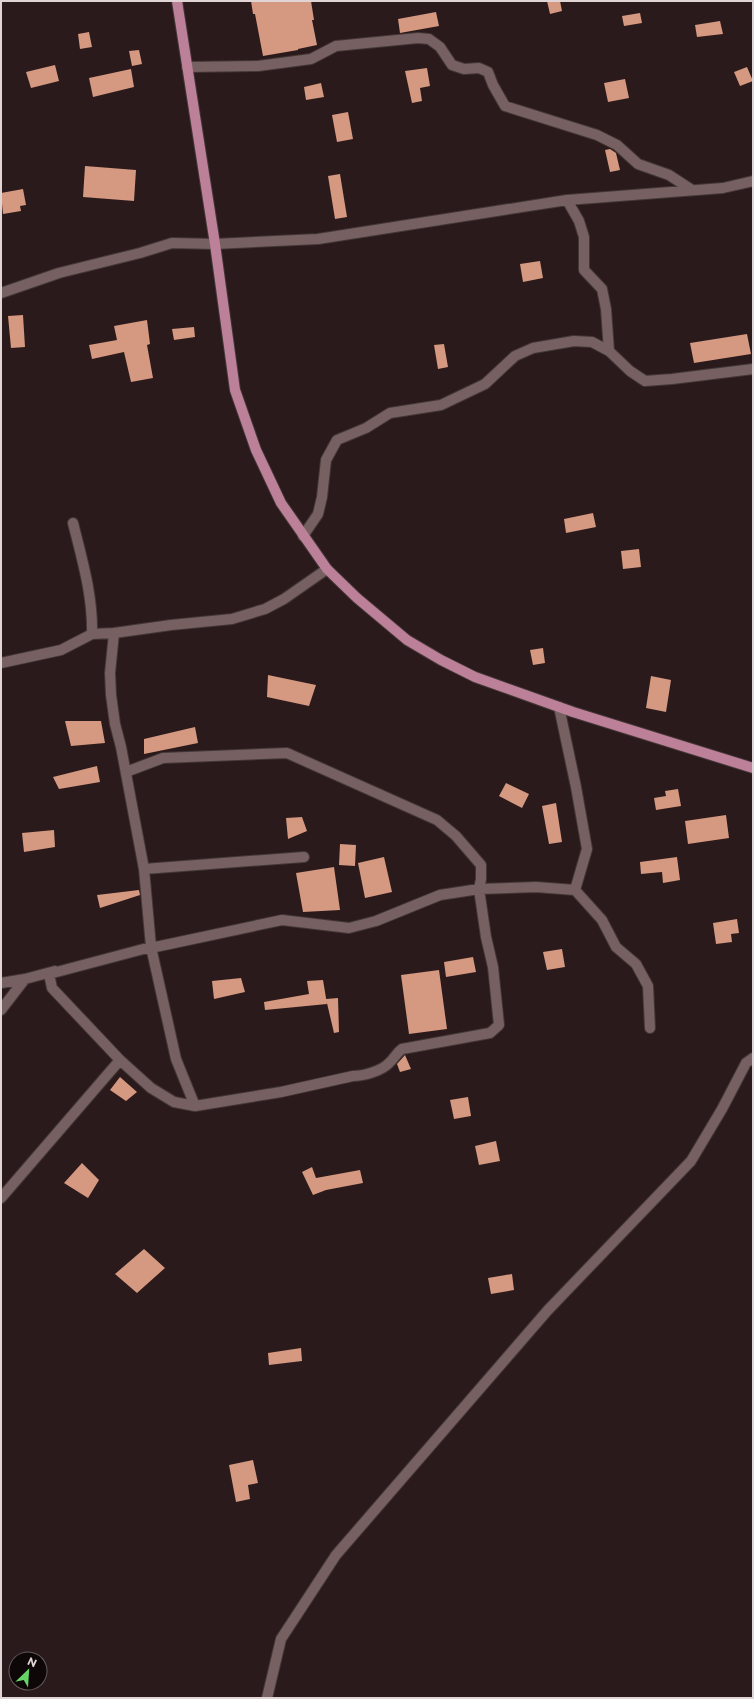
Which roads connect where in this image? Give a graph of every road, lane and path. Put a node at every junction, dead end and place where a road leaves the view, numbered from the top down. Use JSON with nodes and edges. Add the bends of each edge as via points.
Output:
{"nodes":[{"id":1,"x":177,"y":1,"type":"edge"},
{"id":2,"x":188,"y":67,"type":"junction"},
{"id":3,"x":753,"y":181,"type":"edge"},
{"id":4,"x":692,"y":190,"type":"junction"},
{"id":5,"x":567,"y":200,"type":"junction"},
{"id":6,"x":215,"y":244,"type":"junction"},
{"id":7,"x":1,"y":293,"type":"edge"},
{"id":8,"x":609,"y":351,"type":"junction"},
{"id":9,"x":753,"y":369,"type":"edge"},
{"id":10,"x":73,"y":523,"type":"dead end"},
{"id":11,"x":303,"y":536,"type":"junction"},
{"id":12,"x":327,"y":569,"type":"junction"},
{"id":13,"x":114,"y":632,"type":"junction"},
{"id":14,"x":92,"y":634,"type":"junction"},
{"id":15,"x":1,"y":663,"type":"edge"},
{"id":16,"x":558,"y":707,"type":"junction"},
{"id":17,"x":753,"y":768,"type":"edge"},
{"id":18,"x":126,"y":772,"type":"junction"},
{"id":19,"x":304,"y":857,"type":"dead end"},
{"id":20,"x":144,"y":869,"type":"junction"},
{"id":21,"x":479,"y":889,"type":"junction"},
{"id":22,"x":575,"y":890,"type":"junction"},
{"id":23,"x":151,"y":947,"type":"junction"},
{"id":24,"x":25,"y":979,"type":"junction"},
{"id":25,"x":1,"y":983,"type":"edge"},
{"id":26,"x":1,"y":1010,"type":"edge"},
{"id":27,"x":650,"y":1028,"type":"dead end"},
{"id":28,"x":753,"y":1058,"type":"edge"},
{"id":29,"x":120,"y":1060,"type":"junction"},
{"id":30,"x":195,"y":1106,"type":"junction"},
{"id":31,"x":1,"y":1198,"type":"edge"},
{"id":32,"x":267,"y":1698,"type":"edge"}],
"edges":[{"from":1,"to":2,"type":"main road"},
{"from":2,"to":4,"type":"street","via":[[258,66],[311,59],[336,46],[429,39],[440,47],[452,65],[464,69],[479,68],[488,72],[505,106],[597,135],[617,145],[638,164],[669,175]]},
{"from":2,"to":6,"type":"main road"},
{"from":3,"to":4,"type":"street","via":[[723,188]]},
{"from":4,"to":5,"type":"street"},
{"from":5,"to":6,"type":"street","via":[[318,239]]},
{"from":5,"to":8,"type":"street","via":[[579,221],[584,237],[584,270],[602,288]]},
{"from":6,"to":7,"type":"street","via":[[172,243],[59,273]]},
{"from":6,"to":11,"type":"main road","via":[[235,390],[256,450],[281,503]]},
{"from":8,"to":9,"type":"street","via":[[630,371],[644,380]]},
{"from":8,"to":11,"type":"street","via":[[592,342],[574,341],[533,348],[515,356],[485,384],[441,405],[390,413],[366,428],[337,440],[326,460],[318,514]]},
{"from":10,"to":14,"type":"street","via":[[89,590]]},
{"from":11,"to":12,"type":"main road"},
{"from":12,"to":13,"type":"street","via":[[284,599],[265,609],[232,619]]},
{"from":12,"to":16,"type":"main road","via":[[356,598],[407,640],[475,677]]},
{"from":13,"to":14,"type":"street"},
{"from":13,"to":18,"type":"street","via":[[110,673],[111,695]]},
{"from":14,"to":15,"type":"street","via":[[61,650]]},
{"from":16,"to":17,"type":"main road"},
{"from":16,"to":22,"type":"street","via":[[587,849]]},
{"from":18,"to":20,"type":"street"},
{"from":18,"to":21,"type":"street","via":[[163,758],[287,753],[437,820],[456,836],[481,864]]},
{"from":19,"to":20,"type":"street"},
{"from":20,"to":23,"type":"street"},
{"from":21,"to":22,"type":"street","via":[[536,887]]},
{"from":21,"to":23,"type":"street","via":[[440,895],[376,921],[349,928],[282,920]]},
{"from":21,"to":30,"type":"street","via":[[486,937],[494,967],[498,1005],[499,1025],[490,1033],[402,1049],[389,1064],[365,1075]]},
{"from":22,"to":27,"type":"street","via":[[602,920],[616,947],[636,964],[648,986]]},
{"from":23,"to":24,"type":"street"},
{"from":23,"to":29,"type":"street","via":[[49,974],[52,988]]},
{"from":23,"to":30,"type":"street","via":[[176,1059]]},
{"from":24,"to":25,"type":"street"},
{"from":24,"to":26,"type":"street"},
{"from":28,"to":32,"type":"street","via":[[746,1064],[691,1161],[548,1310],[336,1555],[281,1639]]},
{"from":29,"to":30,"type":"street","via":[[151,1088],[174,1102]]},
{"from":29,"to":31,"type":"street"}]}
